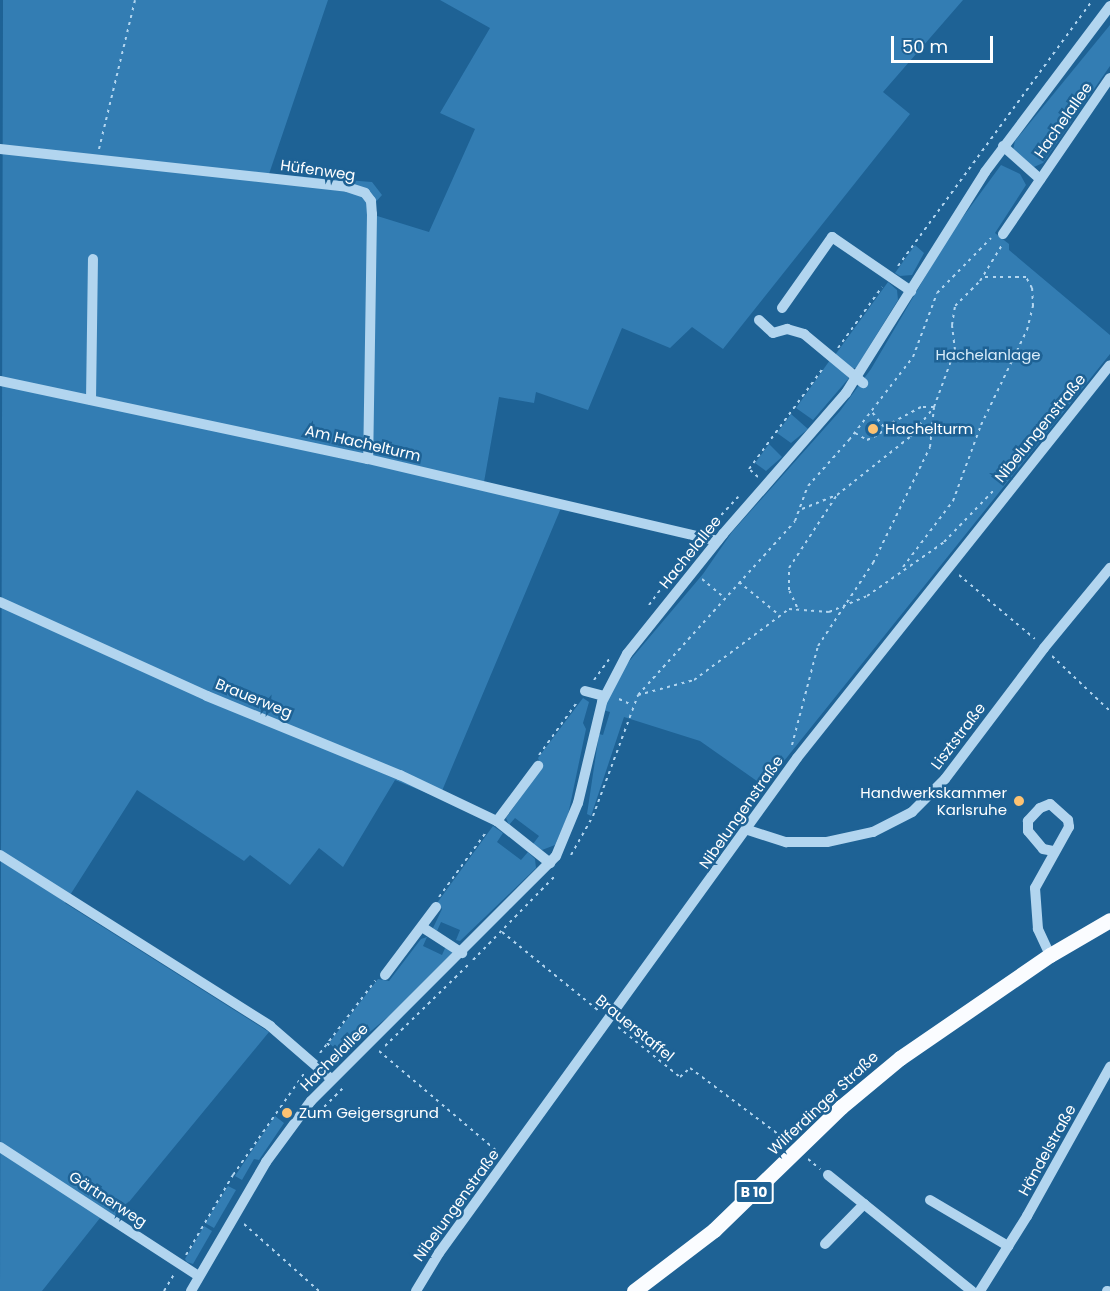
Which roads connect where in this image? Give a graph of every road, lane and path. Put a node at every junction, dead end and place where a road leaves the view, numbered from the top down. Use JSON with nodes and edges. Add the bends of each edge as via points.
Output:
{"nodes":[{"id":1,"x":135,"y":0,"type":"edge"},
{"id":2,"x":1093,"y":0,"type":"edge"},
{"id":3,"x":1110,"y":6,"type":"edge"},
{"id":4,"x":1110,"y":78,"type":"edge"},
{"id":5,"x":1003,"y":146,"type":"junction"},
{"id":6,"x":0,"y":149,"type":"edge"},
{"id":7,"x":96,"y":160,"type":"junction"},
{"id":8,"x":1040,"y":179,"type":"junction"},
{"id":9,"x":1000,"y":238,"type":"junction"},
{"id":10,"x":93,"y":259,"type":"dead end"},
{"id":11,"x":982,"y":277,"type":"junction"},
{"id":12,"x":887,"y":279,"type":"junction"},
{"id":13,"x":911,"y":291,"type":"junction"},
{"id":14,"x":782,"y":308,"type":"dead end"},
{"id":15,"x":759,"y":320,"type":"dead end"},
{"id":16,"x":832,"y":356,"type":"junction"},
{"id":17,"x":1110,"y":365,"type":"edge"},
{"id":18,"x":860,"y":380,"type":"junction"},
{"id":19,"x":0,"y":381,"type":"edge"},
{"id":20,"x":91,"y":400,"type":"junction"},
{"id":21,"x":934,"y":407,"type":"junction"},
{"id":22,"x":872,"y":412,"type":"junction"},
{"id":23,"x":884,"y":427,"type":"junction"},
{"id":24,"x":855,"y":433,"type":"junction"},
{"id":25,"x":368,"y":459,"type":"junction"},
{"id":26,"x":751,"y":485,"type":"dead end"},
{"id":27,"x":1011,"y":488,"type":"junction"},
{"id":28,"x":744,"y":491,"type":"dead end"},
{"id":29,"x":837,"y":495,"type":"junction"},
{"id":30,"x":802,"y":509,"type":"junction"},
{"id":31,"x":696,"y":536,"type":"junction"},
{"id":32,"x":718,"y":541,"type":"junction"},
{"id":33,"x":948,"y":565,"type":"junction"},
{"id":34,"x":1110,"y":568,"type":"edge"},
{"id":35,"x":902,"y":569,"type":"junction"},
{"id":36,"x":693,"y":572,"type":"junction"},
{"id":37,"x":739,"y":582,"type":"junction"},
{"id":38,"x":725,"y":598,"type":"junction"},
{"id":39,"x":0,"y":602,"type":"edge"},
{"id":40,"x":647,"y":607,"type":"dead end"},
{"id":41,"x":797,"y":607,"type":"junction"},
{"id":42,"x":841,"y":608,"type":"junction"},
{"id":43,"x":778,"y":614,"type":"junction"},
{"id":44,"x":1040,"y":644,"type":"junction"},
{"id":45,"x":616,"y":650,"type":"dead end"},
{"id":46,"x":585,"y":692,"type":"junction"},
{"id":47,"x":638,"y":695,"type":"junction"},
{"id":48,"x":604,"y":696,"type":"junction"},
{"id":49,"x":1110,"y":711,"type":"edge"},
{"id":50,"x":797,"y":758,"type":"junction"},
{"id":51,"x":538,"y":766,"type":"joint"},
{"id":52,"x":497,"y":822,"type":"junction"},
{"id":53,"x":747,"y":830,"type":"junction"},
{"id":54,"x":1053,"y":851,"type":"junction"},
{"id":55,"x":0,"y":855,"type":"edge"},
{"id":56,"x":568,"y":859,"type":"dead end"},
{"id":57,"x":550,"y":863,"type":"junction"},
{"id":58,"x":557,"y":873,"type":"dead end"},
{"id":59,"x":436,"y":907,"type":"joint"},
{"id":60,"x":1110,"y":920,"type":"edge"},
{"id":61,"x":489,"y":926,"type":"junction"},
{"id":62,"x":422,"y":927,"type":"junction"},
{"id":63,"x":502,"y":931,"type":"junction"},
{"id":64,"x":462,"y":953,"type":"junction"},
{"id":65,"x":1050,"y":955,"type":"junction"},
{"id":66,"x":385,"y":975,"type":"joint"},
{"id":67,"x":608,"y":1019,"type":"junction"},
{"id":68,"x":379,"y":1051,"type":"junction"},
{"id":69,"x":375,"y":1056,"type":"dead end"},
{"id":70,"x":313,"y":1062,"type":"junction"},
{"id":71,"x":1110,"y":1067,"type":"edge"},
{"id":72,"x":330,"y":1078,"type":"junction"},
{"id":73,"x":347,"y":1084,"type":"dead end"},
{"id":74,"x":318,"y":1114,"type":"dead end"},
{"id":75,"x":0,"y":1147,"type":"edge"},
{"id":76,"x":797,"y":1150,"type":"junction"},
{"id":77,"x":508,"y":1159,"type":"junction"},
{"id":78,"x":828,"y":1175,"type":"joint"},
{"id":79,"x":930,"y":1200,"type":"dead end"},
{"id":80,"x":864,"y":1204,"type":"junction"},
{"id":81,"x":249,"y":1215,"type":"dead end"},
{"id":82,"x":244,"y":1224,"type":"junction"},
{"id":83,"x":240,"y":1231,"type":"dead end"},
{"id":84,"x":825,"y":1244,"type":"dead end"},
{"id":85,"x":1008,"y":1246,"type":"junction"},
{"id":86,"x":181,"y":1264,"type":"junction"},
{"id":87,"x":199,"y":1276,"type":"junction"},
{"id":88,"x":164,"y":1291,"type":"edge"},
{"id":89,"x":190,"y":1291,"type":"edge"},
{"id":90,"x":319,"y":1291,"type":"edge"},
{"id":91,"x":416,"y":1291,"type":"edge"},
{"id":92,"x":634,"y":1291,"type":"edge"},
{"id":93,"x":972,"y":1291,"type":"edge"},
{"id":94,"x":980,"y":1291,"type":"edge"}],
"edges":[{"from":1,"to":7,"type":"path"},
{"from":2,"to":12,"type":"path"},
{"from":3,"to":5,"type":"street","name":"Hachelallee"},
{"from":4,"to":8,"type":"street","name":"Hachelallee"},
{"from":5,"to":8,"type":"street","name":"Hachelallee"},
{"from":5,"to":13,"type":"street","name":"Hachelallee"},
{"from":6,"to":7,"type":"street","name":"Hüfenweg"},
{"from":7,"to":25,"type":"street","name":"Hüfenweg","via":[[347,187],[368,197],[372,214]]},
{"from":8,"to":9,"type":"street","name":"Hachelallee"},
{"from":9,"to":11,"type":"path"},
{"from":9,"to":22,"type":"path","via":[[937,293],[913,357]]},
{"from":10,"to":20,"type":"street"},
{"from":11,"to":21,"type":"path","via":[[953,311],[954,355]]},
{"from":11,"to":35,"type":"path","via":[[1026,277],[1032,288],[1033,306],[1027,330],[981,425],[953,501]]},
{"from":12,"to":13,"type":"street"},
{"from":12,"to":14,"type":"street","via":[[832,237]]},
{"from":12,"to":16,"type":"path"},
{"from":13,"to":18,"type":"street","name":"Hachelallee"},
{"from":15,"to":16,"type":"street","via":[[773,333],[798,331]]},
{"from":16,"to":18,"type":"street"},
{"from":16,"to":26,"type":"path","via":[[749,469],[758,477]]},
{"from":17,"to":27,"type":"street","name":"Nibelungenstraße"},
{"from":18,"to":32,"type":"street","name":"Hachelallee"},
{"from":19,"to":20,"type":"street","name":"Am Hachelturm"},
{"from":20,"to":25,"type":"street","name":"Am Hachelturm"},
{"from":21,"to":23,"type":"path","via":[[921,407]]},
{"from":21,"to":29,"type":"path","via":[[910,437]]},
{"from":21,"to":42,"type":"path","via":[[930,447],[873,563]]},
{"from":22,"to":23,"type":"path"},
{"from":22,"to":24,"type":"path"},
{"from":23,"to":24,"type":"path","via":[[870,440]]},
{"from":24,"to":30,"type":"path","via":[[808,486]]},
{"from":25,"to":31,"type":"street","name":"Am Hachelturm"},
{"from":27,"to":33,"type":"street","name":"Nibelungenstraße"},
{"from":27,"to":35,"type":"path","via":[[986,494],[953,534]]},
{"from":28,"to":31,"type":"path","via":[[707,530],[698,531]]},
{"from":29,"to":30,"type":"path"},
{"from":29,"to":41,"type":"path","via":[[789,568],[789,590]]},
{"from":30,"to":37,"type":"path"},
{"from":31,"to":32,"type":"street","name":"Am Hachelturm"},
{"from":31,"to":40,"type":"path","via":[[694,545]]},
{"from":32,"to":36,"type":"street","name":"Hachelallee"},
{"from":33,"to":44,"type":"path"},
{"from":33,"to":50,"type":"street","name":"Nibelungenstraße"},
{"from":34,"to":44,"type":"street","name":"Lisztstraße"},
{"from":35,"to":42,"type":"path","via":[[867,596]]},
{"from":36,"to":38,"type":"path"},
{"from":36,"to":48,"type":"street","name":"Hachelallee","via":[[627,654]]},
{"from":37,"to":38,"type":"path"},
{"from":37,"to":43,"type":"path"},
{"from":38,"to":47,"type":"path"},
{"from":39,"to":52,"type":"street","name":"Brauerweg","via":[[207,696],[400,775]]},
{"from":41,"to":42,"type":"path","via":[[818,612]]},
{"from":41,"to":43,"type":"path"},
{"from":42,"to":50,"type":"path","via":[[818,645],[794,736],[792,750]]},
{"from":43,"to":47,"type":"path","via":[[694,680]]},
{"from":44,"to":49,"type":"path"},
{"from":44,"to":53,"type":"street","name":"Lisztstraße","via":[[945,779],[912,812],[873,832],[827,842],[786,842]]},
{"from":45,"to":46,"type":"path"},
{"from":46,"to":48,"type":"street"},
{"from":46,"to":51,"type":"path","via":[[537,757]]},
{"from":47,"to":56,"type":"path","via":[[593,816]]},
{"from":48,"to":57,"type":"street","name":"Hachelallee","via":[[582,803]]},
{"from":50,"to":53,"type":"street","name":"Nibelungenstraße"},
{"from":51,"to":52,"type":"street"},
{"from":52,"to":57,"type":"street"},
{"from":52,"to":59,"type":"path"},
{"from":53,"to":67,"type":"street","name":"Nibelungenstraße"},
{"from":54,"to":54,"type":"street","via":[[1069,827],[1068,820],[1050,804],[1028,821],[1028,831],[1043,849]]},
{"from":54,"to":65,"type":"street","via":[[1035,888],[1033,908]]},
{"from":55,"to":70,"type":"street","via":[[270,1026]]},
{"from":57,"to":61,"type":"street","name":"Hachelallee"},
{"from":58,"to":63,"type":"path"},
{"from":59,"to":62,"type":"street"},
{"from":60,"to":65,"type":"main road","name":"Wilferdinger Straße","number":"B 10"},
{"from":61,"to":63,"type":"path","name":"Brauerstaffel"},
{"from":61,"to":64,"type":"street","name":"Hachelallee"},
{"from":62,"to":64,"type":"street"},
{"from":62,"to":66,"type":"street"},
{"from":63,"to":67,"type":"path","name":"Brauerstaffel"},
{"from":63,"to":68,"type":"path"},
{"from":64,"to":72,"type":"street","name":"Hachelallee"},
{"from":65,"to":76,"type":"main road","name":"Wilferdinger Straße","number":"B 10","via":[[900,1058]]},
{"from":66,"to":70,"type":"path","via":[[376,979]]},
{"from":67,"to":76,"type":"path","name":"Brauerstaffel","via":[[680,1077],[690,1068],[748,1108]]},
{"from":67,"to":77,"type":"street","name":"Nibelungenstraße"},
{"from":68,"to":69,"type":"path"},
{"from":68,"to":77,"type":"path"},
{"from":70,"to":72,"type":"street"},
{"from":70,"to":86,"type":"path","via":[[227,1185]]},
{"from":71,"to":85,"type":"street","name":"Händelstraße"},
{"from":72,"to":87,"type":"street","name":"Hachelallee","via":[[308,1098],[255,1174]]},
{"from":73,"to":74,"type":"path"},
{"from":75,"to":86,"type":"street","name":"Gärtnerweg"},
{"from":76,"to":78,"type":"path"},
{"from":76,"to":92,"type":"main road","name":"Wilferdinger Straße","number":"B 10","via":[[702,1241]]},
{"from":77,"to":91,"type":"street","name":"Nibelungenstraße","via":[[439,1252]]},
{"from":78,"to":80,"type":"street"},
{"from":79,"to":85,"type":"street"},
{"from":80,"to":84,"type":"street"},
{"from":80,"to":93,"type":"street"},
{"from":81,"to":82,"type":"path"},
{"from":82,"to":83,"type":"path"},
{"from":82,"to":90,"type":"path"},
{"from":85,"to":94,"type":"street","name":"Händelstraße"},
{"from":86,"to":87,"type":"street","name":"Gärtnerweg"},
{"from":86,"to":88,"type":"path"},
{"from":87,"to":89,"type":"street","name":"Hachelallee"}]}
